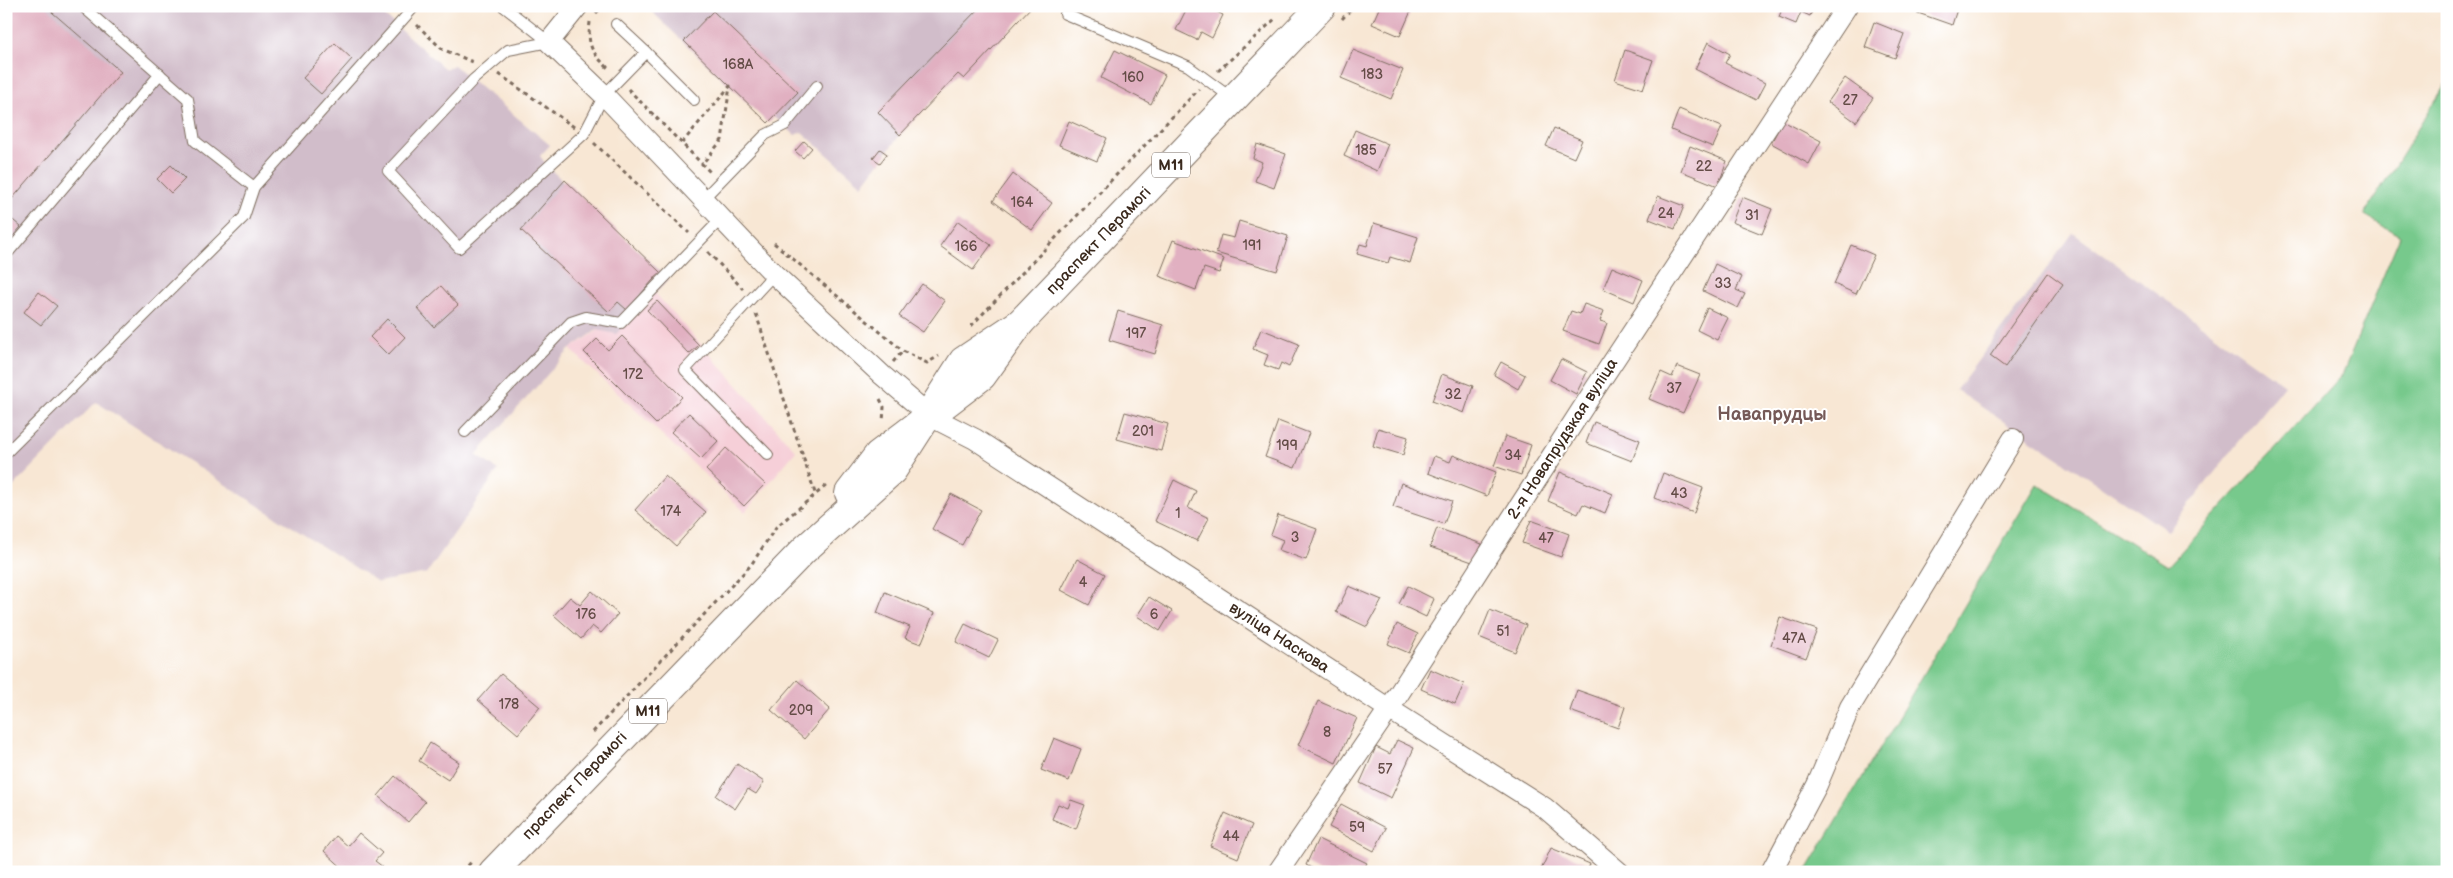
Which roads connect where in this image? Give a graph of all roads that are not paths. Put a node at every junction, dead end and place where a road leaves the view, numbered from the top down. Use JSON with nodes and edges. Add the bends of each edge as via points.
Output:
{"nodes":[{"id":1,"x":82,"y":6,"type":"edge"},
{"id":2,"x":415,"y":6,"type":"edge"},
{"id":3,"x":503,"y":6,"type":"edge"},
{"id":4,"x":578,"y":6,"type":"edge"},
{"id":5,"x":1847,"y":6,"type":"edge"},
{"id":6,"x":1064,"y":14,"type":"dead end"},
{"id":7,"x":1331,"y":14,"type":"edge"},
{"id":8,"x":616,"y":24,"type":"dead end"},
{"id":9,"x":549,"y":42,"type":"junction"},
{"id":10,"x":646,"y":52,"type":"junction"},
{"id":11,"x":160,"y":74,"type":"junction"},
{"id":12,"x":817,"y":86,"type":"dead end"},
{"id":13,"x":604,"y":95,"type":"junction"},
{"id":14,"x":1233,"y":99,"type":"junction"},
{"id":15,"x":694,"y":100,"type":"dead end"},
{"id":16,"x":254,"y":187,"type":"junction"},
{"id":17,"x":703,"y":199,"type":"junction"},
{"id":18,"x":720,"y":220,"type":"junction"},
{"id":19,"x":6,"y":255,"type":"edge"},
{"id":20,"x":774,"y":274,"type":"junction"},
{"id":21,"x":1020,"y":323,"type":"junction"},
{"id":22,"x":930,"y":416,"type":"junction"},
{"id":23,"x":465,"y":432,"type":"dead end"},
{"id":24,"x":2013,"y":439,"type":"dead end"},
{"id":25,"x":6,"y":453,"type":"edge"},
{"id":26,"x":768,"y":455,"type":"dead end"},
{"id":27,"x":1389,"y":709,"type":"junction"},
{"id":28,"x":484,"y":865,"type":"edge"},
{"id":29,"x":1278,"y":872,"type":"edge"},
{"id":30,"x":1620,"y":872,"type":"edge"},
{"id":31,"x":1771,"y":872,"type":"edge"}],
"edges":[{"from":1,"to":11,"type":"lane"},
{"from":2,"to":16,"type":"lane"},
{"from":3,"to":9,"type":"lane"},
{"from":4,"to":9,"type":"street"},
{"from":5,"to":27,"type":"street","name":"2-я Новапрудзкая вуліца"},
{"from":6,"to":14,"type":"lane","via":[[1188,66]]},
{"from":7,"to":14,"type":"main road","name":"праспект Перамогі","number":"М11"},
{"from":8,"to":10,"type":"lane"},
{"from":9,"to":13,"type":"street","name":"вуліца Наскова"},
{"from":9,"to":13,"type":"lane","via":[[508,50],[474,80],[388,171],[459,248],[584,134]]},
{"from":10,"to":13,"type":"lane"},
{"from":10,"to":15,"type":"lane"},
{"from":11,"to":16,"type":"lane","via":[[188,99],[195,141]]},
{"from":11,"to":19,"type":"lane"},
{"from":12,"to":17,"type":"lane","via":[[785,125],[765,135]]},
{"from":13,"to":17,"type":"street","name":"вуліца Наскова"},
{"from":14,"to":21,"type":"main road","name":"праспект Перамогі","number":"М11"},
{"from":16,"to":25,"type":"lane","via":[[244,217]]},
{"from":17,"to":18,"type":"street","name":"вуліца Наскова"},
{"from":18,"to":20,"type":"street","name":"вуліца Наскова"},
{"from":18,"to":23,"type":"lane","via":[[621,324],[586,317],[571,322]]},
{"from":20,"to":22,"type":"street","name":"вуліца Наскова"},
{"from":20,"to":26,"type":"lane","via":[[686,370]]},
{"from":21,"to":22,"type":"main road","name":"праспект Перамогі","number":"М11","via":[[982,376]]},
{"from":21,"to":22,"type":"main road","name":"праспект Перамогі","number":"М11","via":[[962,361]]},
{"from":22,"to":27,"type":"street","name":"вуліца Наскова","via":[[975,439]]},
{"from":22,"to":28,"type":"main road","name":"праспект Перамогі","number":"М11","via":[[893,470],[804,550]]},
{"from":24,"to":31,"type":"street","via":[[1850,707],[1817,785]]},
{"from":27,"to":29,"type":"street","name":"2-я Новапрудзкая вуліца"},
{"from":27,"to":30,"type":"street","name":"вуліца Наскова","via":[[1545,808]]}]}
